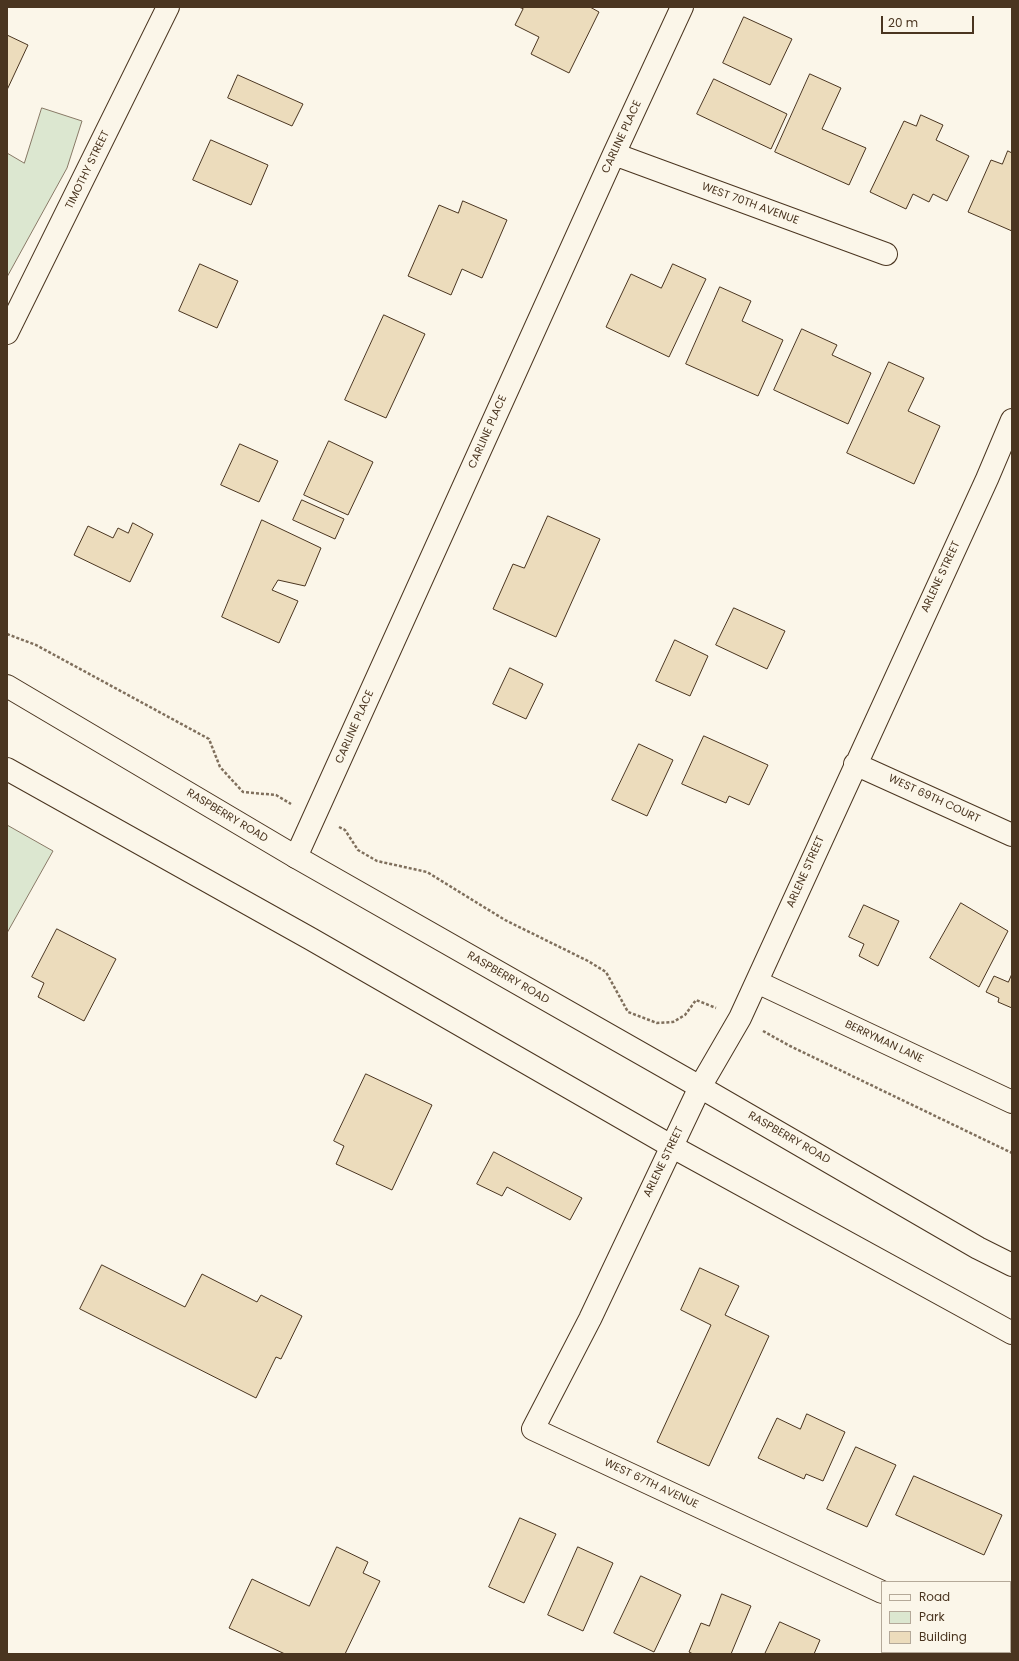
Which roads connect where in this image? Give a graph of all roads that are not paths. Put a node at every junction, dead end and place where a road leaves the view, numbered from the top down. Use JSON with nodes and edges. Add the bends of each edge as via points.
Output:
{"nodes":[{"id":1,"x":168,"y":7,"type":"edge"},
{"id":2,"x":682,"y":7,"type":"edge"},
{"id":3,"x":614,"y":154,"type":"junction"},
{"id":4,"x":886,"y":254,"type":"dead end"},
{"id":5,"x":7,"y":333,"type":"edge"},
{"id":6,"x":1012,"y":420,"type":"edge"},
{"id":7,"x":7,"y":686,"type":"edge"},
{"id":8,"x":855,"y":764,"type":"junction"},
{"id":9,"x":7,"y":769,"type":"edge"},
{"id":10,"x":1012,"y":835,"type":"edge"},
{"id":11,"x":296,"y":858,"type":"junction"},
{"id":12,"x":756,"y":982,"type":"junction"},
{"id":13,"x":700,"y":1087,"type":"junction"},
{"id":14,"x":1012,"y":1102,"type":"edge"},
{"id":15,"x":671,"y":1146,"type":"junction"},
{"id":16,"x":1012,"y":1265,"type":"edge"},
{"id":17,"x":590,"y":1319,"type":"joint"},
{"id":18,"x":1012,"y":1333,"type":"edge"},
{"id":19,"x":881,"y":1592,"type":"edge"}],
"edges":[{"from":1,"to":5,"type":"street","name":"TIMOTHY STREET"},
{"from":2,"to":3,"type":"street","name":"CARLINE PLACE"},
{"from":3,"to":4,"type":"street","name":"WEST 70TH AVENUE"},
{"from":3,"to":11,"type":"street","name":"CARLINE PLACE"},
{"from":6,"to":8,"type":"street","name":"ARLENE STREET"},
{"from":7,"to":11,"type":"street","name":"RASPBERRY ROAD"},
{"from":8,"to":10,"type":"street","name":"WEST 69TH COURT"},
{"from":8,"to":12,"type":"street","name":"ARLENE STREET"},
{"from":9,"to":15,"type":"street","via":[[311,939]]},
{"from":11,"to":13,"type":"street","name":"RASPBERRY ROAD"},
{"from":12,"to":13,"type":"street","name":"ARLENE STREET","via":[[740,1018]]},
{"from":12,"to":14,"type":"street","name":"BERRYMAN LANE"},
{"from":13,"to":15,"type":"street","name":"ARLENE STREET"},
{"from":13,"to":16,"type":"street","name":"RASPBERRY ROAD","via":[[978,1248]]},
{"from":15,"to":17,"type":"street","name":"ARLENE STREET"},
{"from":15,"to":18,"type":"street"},
{"from":17,"to":19,"type":"street","name":"WEST 67TH AVENUE","via":[[533,1428]]}]}
